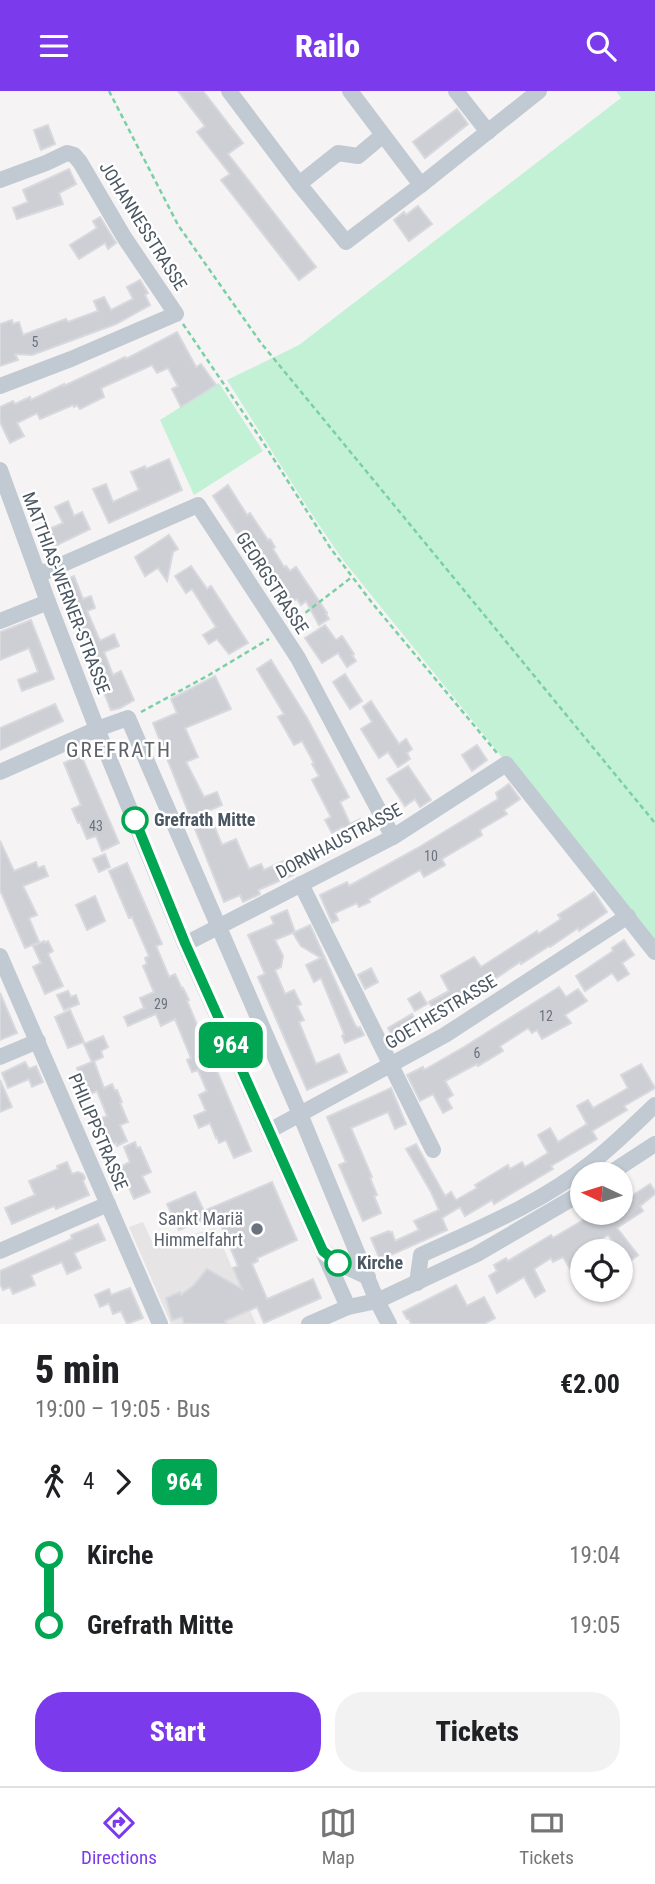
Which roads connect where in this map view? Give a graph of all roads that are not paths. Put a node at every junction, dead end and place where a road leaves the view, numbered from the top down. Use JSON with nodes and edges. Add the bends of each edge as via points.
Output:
{"nodes":[{"id":1,"x":229,"y":91,"type":"edge"},
{"id":2,"x":350,"y":91,"type":"edge"},
{"id":3,"x":456,"y":91,"type":"edge"},
{"id":4,"x":539,"y":91,"type":"edge"},
{"id":5,"x":488,"y":132,"type":"junction"},
{"id":6,"x":383,"y":135,"type":"junction"},
{"id":7,"x":0,"y":180,"type":"edge"},
{"id":8,"x":299,"y":184,"type":"junction"},
{"id":9,"x":421,"y":185,"type":"junction"},
{"id":10,"x":0,"y":386,"type":"edge"},
{"id":11,"x":0,"y":470,"type":"edge"},
{"id":12,"x":38,"y":575,"type":"junction"},
{"id":13,"x":48,"y":602,"type":"junction"},
{"id":14,"x":0,"y":621,"type":"edge"},
{"id":15,"x":97,"y":729,"type":"junction"},
{"id":16,"x":0,"y":772,"type":"edge"},
{"id":17,"x":393,"y":837,"type":"junction"},
{"id":18,"x":301,"y":884,"type":"junction"},
{"id":19,"x":628,"y":916,"type":"junction"},
{"id":20,"x":219,"y":926,"type":"junction"},
{"id":21,"x":185,"y":943,"type":"junction"},
{"id":22,"x":655,"y":952,"type":"edge"},
{"id":23,"x":0,"y":956,"type":"edge"},
{"id":24,"x":38,"y":1041,"type":"junction"},
{"id":25,"x":0,"y":1057,"type":"edge"},
{"id":26,"x":390,"y":1065,"type":"junction"},
{"id":27,"x":653,"y":1112,"type":"edge"},
{"id":28,"x":300,"y":1114,"type":"junction"},
{"id":29,"x":269,"y":1131,"type":"junction"},
{"id":30,"x":655,"y":1144,"type":"edge"},
{"id":31,"x":433,"y":1150,"type":"dead end"},
{"id":32,"x":627,"y":1162,"type":"edge"},
{"id":33,"x":541,"y":1196,"type":"junction"},
{"id":34,"x":570,"y":1200,"type":"edge"},
{"id":35,"x":108,"y":1204,"type":"junction"},
{"id":36,"x":551,"y":1212,"type":"junction"},
{"id":37,"x":467,"y":1234,"type":"junction"},
{"id":38,"x":0,"y":1251,"type":"edge"},
{"id":39,"x":323,"y":1251,"type":"junction"},
{"id":40,"x":477,"y":1254,"type":"junction"},
{"id":41,"x":368,"y":1277,"type":"junction"},
{"id":42,"x":417,"y":1283,"type":"junction"},
{"id":43,"x":377,"y":1301,"type":"junction"},
{"id":44,"x":348,"y":1307,"type":"junction"},
{"id":45,"x":315,"y":1323,"type":"edge"},
{"id":46,"x":160,"y":1324,"type":"edge"},
{"id":47,"x":389,"y":1324,"type":"edge"}],
"edges":[{"from":1,"to":8,"type":"street"},
{"from":2,"to":6,"type":"street"},
{"from":3,"to":5,"type":"street"},
{"from":4,"to":5,"type":"street"},
{"from":5,"to":9,"type":"street"},
{"from":6,"to":8,"type":"street","via":[[358,156],[338,153]]},
{"from":6,"to":9,"type":"street"},
{"from":7,"to":10,"type":"street","name":"JOHANNESSTRASSE","via":[[67,153],[74,155],[176,314]]},
{"from":8,"to":9,"type":"street","via":[[346,242]]},
{"from":11,"to":12,"type":"street","name":"MATTHIAS-WERNER-STRASSE"},
{"from":12,"to":13,"type":"street","name":"MATTHIAS-WERNER-STRASSE"},
{"from":12,"to":17,"type":"street","name":"GEORGSTRASSE","via":[[198,505],[298,658]]},
{"from":13,"to":14,"type":"street"},
{"from":13,"to":15,"type":"street","name":"MATTHIAS-WERNER-STRASSE"},
{"from":15,"to":16,"type":"street"},
{"from":15,"to":20,"type":"street","via":[[128,718]]},
{"from":15,"to":21,"type":"street","name":"MATTHIAS-WERNER-STRASSE"},
{"from":17,"to":18,"type":"street","name":"DORNHAUSTRASSE"},
{"from":17,"to":19,"type":"street","name":"DORNHAUSTRASSE","via":[[506,764]]},
{"from":18,"to":20,"type":"street","name":"DORNHAUSTRASSE"},
{"from":18,"to":26,"type":"street"},
{"from":19,"to":22,"type":"street"},
{"from":19,"to":26,"type":"street","name":"GOETHESTRASSE","via":[[445,1035]]},
{"from":20,"to":21,"type":"street","name":"DORNHAUSTRASSE"},
{"from":20,"to":28,"type":"street"},
{"from":21,"to":29,"type":"street","name":"MATTHIAS-WERNER-STRASSE"},
{"from":23,"to":24,"type":"street","name":"PHILIPPSTRASSE"},
{"from":24,"to":25,"type":"street"},
{"from":24,"to":35,"type":"street","name":"PHILIPPSTRASSE"},
{"from":26,"to":28,"type":"street","name":"GOETHESTRASSE"},
{"from":26,"to":31,"type":"street"},
{"from":27,"to":33,"type":"street","via":[[591,1164]]},
{"from":28,"to":29,"type":"street","name":"GOETHESTRASSE"},
{"from":28,"to":41,"type":"street"},
{"from":29,"to":39,"type":"street","name":"MATTHIAS-WERNER-STRASSE"},
{"from":30,"to":32,"type":"street"},
{"from":33,"to":36,"type":"street"},
{"from":33,"to":37,"type":"street"},
{"from":34,"to":36,"type":"street"},
{"from":35,"to":38,"type":"street"},
{"from":35,"to":46,"type":"street","name":"PHILIPPSTRASSE"},
{"from":36,"to":40,"type":"street"},
{"from":37,"to":40,"type":"street"},
{"from":37,"to":42,"type":"street","via":[[421,1255]]},
{"from":39,"to":41,"type":"street"},
{"from":39,"to":44,"type":"street","name":"MATTHIAS-WERNER-STRASSE"},
{"from":40,"to":42,"type":"street"},
{"from":41,"to":43,"type":"street"},
{"from":42,"to":43,"type":"street"},
{"from":43,"to":44,"type":"street"},
{"from":43,"to":47,"type":"street"},
{"from":44,"to":45,"type":"street"}]}
